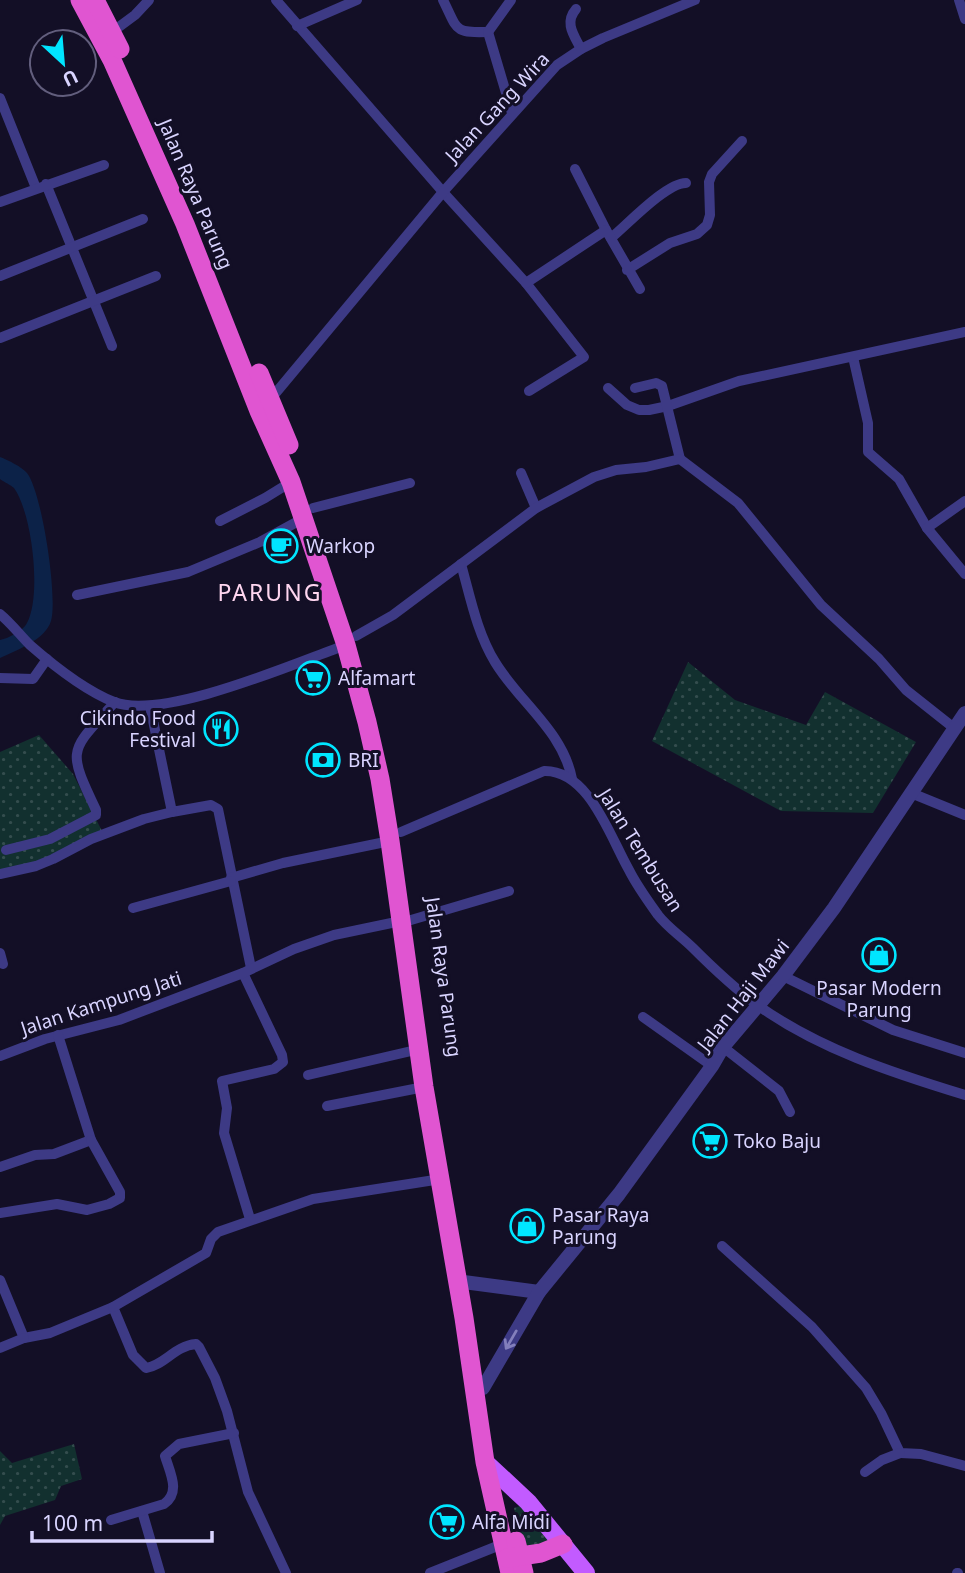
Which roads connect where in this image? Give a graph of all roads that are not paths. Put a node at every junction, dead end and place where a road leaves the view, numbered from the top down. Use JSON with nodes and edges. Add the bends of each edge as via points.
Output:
{"nodes":[{"id":1,"x":149,"y":0,"type":"edge"},
{"id":2,"x":276,"y":0,"type":"edge"},
{"id":3,"x":357,"y":0,"type":"edge"},
{"id":4,"x":443,"y":0,"type":"edge"},
{"id":5,"x":512,"y":0,"type":"edge"},
{"id":6,"x":695,"y":0,"type":"edge"},
{"id":7,"x":959,"y":0,"type":"edge"},
{"id":8,"x":90,"y":4,"type":"edge"},
{"id":9,"x":576,"y":9,"type":"dead end"},
{"id":10,"x":965,"y":19,"type":"edge"},
{"id":11,"x":298,"y":26,"type":"junction"},
{"id":12,"x":112,"y":32,"type":"junction"},
{"id":13,"x":488,"y":32,"type":"junction"},
{"id":14,"x":582,"y":49,"type":"junction"},
{"id":15,"x":0,"y":98,"type":"edge"},
{"id":16,"x":512,"y":113,"type":"junction"},
{"id":17,"x":4,"y":121,"type":"edge"},
{"id":18,"x":742,"y":141,"type":"dead end"},
{"id":19,"x":104,"y":165,"type":"dead end"},
{"id":20,"x":575,"y":169,"type":"dead end"},
{"id":21,"x":686,"y":183,"type":"dead end"},
{"id":22,"x":41,"y":186,"type":"junction"},
{"id":23,"x":443,"y":192,"type":"junction"},
{"id":24,"x":0,"y":202,"type":"edge"},
{"id":25,"x":143,"y":219,"type":"dead end"},
{"id":26,"x":609,"y":234,"type":"junction"},
{"id":27,"x":72,"y":247,"type":"junction"},
{"id":28,"x":627,"y":270,"type":"junction"},
{"id":29,"x":0,"y":276,"type":"edge"},
{"id":30,"x":156,"y":276,"type":"dead end"},
{"id":31,"x":526,"y":283,"type":"junction"},
{"id":32,"x":640,"y":289,"type":"dead end"},
{"id":33,"x":94,"y":300,"type":"junction"},
{"id":34,"x":965,"y":332,"type":"edge"},
{"id":35,"x":0,"y":338,"type":"edge"},
{"id":36,"x":112,"y":346,"type":"dead end"},
{"id":37,"x":853,"y":356,"type":"junction"},
{"id":38,"x":635,"y":387,"type":"dead end"},
{"id":39,"x":608,"y":388,"type":"dead end"},
{"id":40,"x":529,"y":391,"type":"dead end"},
{"id":41,"x":265,"y":406,"type":"junction"},
{"id":42,"x":668,"y":406,"type":"junction"},
{"id":43,"x":680,"y":459,"type":"junction"},
{"id":44,"x":521,"y":473,"type":"dead end"},
{"id":45,"x":290,"y":482,"type":"junction"},
{"id":46,"x":410,"y":483,"type":"dead end"},
{"id":47,"x":965,"y":500,"type":"edge"},
{"id":48,"x":536,"y":509,"type":"junction"},
{"id":49,"x":309,"y":513,"type":"junction"},
{"id":50,"x":220,"y":521,"type":"dead end"},
{"id":51,"x":927,"y":528,"type":"junction"},
{"id":52,"x":461,"y":564,"type":"junction"},
{"id":53,"x":965,"y":574,"type":"edge"},
{"id":54,"x":77,"y":595,"type":"dead end"},
{"id":55,"x":0,"y":614,"type":"edge"},
{"id":56,"x":351,"y":640,"type":"junction"},
{"id":57,"x":47,"y":659,"type":"junction"},
{"id":58,"x":0,"y":678,"type":"edge"},
{"id":59,"x":115,"y":702,"type":"junction"},
{"id":60,"x":150,"y":706,"type":"junction"},
{"id":61,"x":965,"y":713,"type":"edge"},
{"id":62,"x":954,"y":729,"type":"junction"},
{"id":63,"x":572,"y":779,"type":"junction"},
{"id":64,"x":911,"y":793,"type":"junction"},
{"id":65,"x":172,"y":812,"type":"junction"},
{"id":66,"x":965,"y":815,"type":"edge"},
{"id":67,"x":396,"y":836,"type":"junction"},
{"id":68,"x":6,"y":850,"type":"dead end"},
{"id":69,"x":0,"y":874,"type":"edge"},
{"id":70,"x":231,"y":879,"type":"junction"},
{"id":71,"x":509,"y":891,"type":"dead end"},
{"id":72,"x":133,"y":908,"type":"dead end"},
{"id":73,"x":406,"y":920,"type":"junction"},
{"id":74,"x":247,"y":970,"type":"junction"},
{"id":75,"x":783,"y":976,"type":"junction"},
{"id":76,"x":758,"y":1006,"type":"junction"},
{"id":77,"x":643,"y":1017,"type":"dead end"},
{"id":78,"x":58,"y":1035,"type":"junction"},
{"id":79,"x":723,"y":1047,"type":"junction"},
{"id":80,"x":420,"y":1049,"type":"junction"},
{"id":81,"x":965,"y":1053,"type":"edge"},
{"id":82,"x":0,"y":1056,"type":"edge"},
{"id":83,"x":712,"y":1066,"type":"junction"},
{"id":84,"x":308,"y":1075,"type":"dead end"},
{"id":85,"x":424,"y":1087,"type":"junction"},
{"id":86,"x":965,"y":1094,"type":"edge"},
{"id":87,"x":327,"y":1106,"type":"dead end"},
{"id":88,"x":790,"y":1112,"type":"dead end"},
{"id":89,"x":90,"y":1140,"type":"junction"},
{"id":90,"x":0,"y":1167,"type":"edge"},
{"id":91,"x":441,"y":1179,"type":"junction"},
{"id":92,"x":0,"y":1213,"type":"edge"},
{"id":93,"x":250,"y":1219,"type":"junction"},
{"id":94,"x":722,"y":1246,"type":"dead end"},
{"id":95,"x":0,"y":1280,"type":"edge"},
{"id":96,"x":462,"y":1281,"type":"junction"},
{"id":97,"x":539,"y":1292,"type":"junction"},
{"id":98,"x":113,"y":1307,"type":"junction"},
{"id":99,"x":24,"y":1338,"type":"junction"},
{"id":100,"x":0,"y":1348,"type":"edge"},
{"id":101,"x":483,"y":1388,"type":"junction"},
{"id":102,"x":234,"y":1433,"type":"junction"},
{"id":103,"x":900,"y":1453,"type":"junction"},
{"id":104,"x":485,"y":1462,"type":"junction"},
{"id":105,"x":965,"y":1466,"type":"edge"},
{"id":106,"x":865,"y":1472,"type":"dead end"},
{"id":107,"x":500,"y":1476,"type":"junction"},
{"id":108,"x":142,"y":1511,"type":"junction"},
{"id":109,"x":111,"y":1520,"type":"dead end"},
{"id":110,"x":563,"y":1544,"type":"junction"},
{"id":111,"x":513,"y":1557,"type":"edge"},
{"id":112,"x":160,"y":1573,"type":"edge"},
{"id":113,"x":286,"y":1573,"type":"edge"},
{"id":114,"x":430,"y":1573,"type":"edge"},
{"id":115,"x":586,"y":1573,"type":"edge"}],
"edges":[{"from":1,"to":12,"type":"street"},
{"from":2,"to":11,"type":"street","name":"Jalan Gang Wira"},
{"from":3,"to":11,"type":"street"},
{"from":4,"to":13,"type":"street","via":[[457,29]]},
{"from":5,"to":13,"type":"street"},
{"from":6,"to":14,"type":"street","name":"Jalan Gang Wira"},
{"from":7,"to":10,"type":"street"},
{"from":8,"to":12,"type":"highway","name":"Jalan Raya Parung"},
{"from":8,"to":41,"type":"highway","name":"Jalan Raya Parung"},
{"from":9,"to":14,"type":"street","via":[[569,23]]},
{"from":11,"to":23,"type":"street","name":"Jalan Gang Wira"},
{"from":12,"to":41,"type":"highway","name":"Jalan Raya Parung","via":[[196,221]]},
{"from":13,"to":16,"type":"street"},
{"from":14,"to":16,"type":"street","name":"Jalan Gang Wira","via":[[557,65]]},
{"from":15,"to":17,"type":"street"},
{"from":16,"to":23,"type":"street","name":"Jalan Gang Wira"},
{"from":17,"to":22,"type":"street"},
{"from":18,"to":28,"type":"street","via":[[712,174],[708,225]]},
{"from":19,"to":22,"type":"street"},
{"from":20,"to":26,"type":"street"},
{"from":21,"to":26,"type":"street","via":[[660,196]]},
{"from":22,"to":24,"type":"street"},
{"from":22,"to":27,"type":"street"},
{"from":23,"to":31,"type":"street","name":"Jalan Gang Wira"},
{"from":23,"to":41,"type":"street","name":"Jalan Gang Wira"},
{"from":25,"to":27,"type":"street"},
{"from":26,"to":28,"type":"street"},
{"from":26,"to":31,"type":"street"},
{"from":27,"to":29,"type":"street"},
{"from":27,"to":33,"type":"street"},
{"from":28,"to":32,"type":"street"},
{"from":30,"to":33,"type":"street"},
{"from":31,"to":40,"type":"street","name":"Jalan Gang Wira","via":[[584,358]]},
{"from":33,"to":35,"type":"street"},
{"from":33,"to":36,"type":"street"},
{"from":34,"to":37,"type":"street"},
{"from":37,"to":42,"type":"street","via":[[739,381]]},
{"from":37,"to":51,"type":"street","via":[[868,422],[868,452],[899,479]]},
{"from":38,"to":42,"type":"street","via":[[660,383]]},
{"from":39,"to":42,"type":"street","via":[[639,410]]},
{"from":41,"to":45,"type":"highway","name":"Jalan Raya Parung"},
{"from":41,"to":49,"type":"highway","name":"Jalan Raya Parung"},
{"from":42,"to":43,"type":"street"},
{"from":43,"to":48,"type":"street","via":[[600,474]]},
{"from":43,"to":62,"type":"street","via":[[738,503],[821,605],[906,690]]},
{"from":44,"to":48,"type":"street"},
{"from":45,"to":49,"type":"highway","name":"Jalan Raya Parung"},
{"from":45,"to":50,"type":"street"},
{"from":46,"to":49,"type":"street"},
{"from":47,"to":51,"type":"street"},
{"from":48,"to":52,"type":"street"},
{"from":49,"to":54,"type":"street","via":[[260,542],[188,572]]},
{"from":49,"to":56,"type":"highway","name":"Jalan Raya Parung"},
{"from":51,"to":53,"type":"street"},
{"from":52,"to":56,"type":"street"},
{"from":52,"to":63,"type":"street","via":[[494,660],[557,742]]},
{"from":55,"to":57,"type":"street"},
{"from":56,"to":60,"type":"street","via":[[232,687]]},
{"from":56,"to":67,"type":"highway","name":"Jalan Raya Parung","via":[[377,718]]},
{"from":57,"to":58,"type":"street","via":[[33,678]]},
{"from":57,"to":59,"type":"street"},
{"from":59,"to":60,"type":"street"},
{"from":59,"to":68,"type":"street","via":[[76,749],[77,768],[96,815],[50,839]]},
{"from":60,"to":65,"type":"street"},
{"from":61,"to":62,"type":"street","name":"Jalan Haji Mawi"},
{"from":62,"to":64,"type":"street","name":"Jalan Haji Mawi"},
{"from":63,"to":67,"type":"street","name":"Jalan Tembusan","via":[[544,771]]},
{"from":63,"to":76,"type":"street","name":"Jalan Tembusan","via":[[592,801],[660,918]]},
{"from":64,"to":66,"type":"street"},
{"from":64,"to":75,"type":"street","name":"Jalan Haji Mawi"},
{"from":65,"to":69,"type":"street","via":[[91,839],[36,866]]},
{"from":65,"to":70,"type":"street","via":[[215,806]]},
{"from":67,"to":70,"type":"street","name":"Jalan Tembusan"},
{"from":67,"to":73,"type":"highway","name":"Jalan Raya Parung"},
{"from":70,"to":72,"type":"street","name":"Jalan Tembusan"},
{"from":70,"to":74,"type":"street"},
{"from":71,"to":73,"type":"street","name":"Jalan Kampung Jati"},
{"from":73,"to":74,"type":"street","name":"Jalan Kampung Jati","via":[[334,935]]},
{"from":73,"to":80,"type":"highway","name":"Jalan Raya Parung"},
{"from":73,"to":96,"type":"highway","name":"Jalan Raya Parung"},
{"from":74,"to":78,"type":"street","name":"Jalan Kampung Jati","via":[[120,1020]]},
{"from":74,"to":93,"type":"street","via":[[283,1062],[274,1069],[222,1081],[227,1108],[224,1133]]},
{"from":75,"to":76,"type":"street","name":"Jalan Haji Mawi"},
{"from":75,"to":81,"type":"street","via":[[892,1030]]},
{"from":76,"to":79,"type":"street","name":"Jalan Haji Mawi"},
{"from":76,"to":86,"type":"street","name":"Jalan Tembusan","via":[[857,1059]]},
{"from":77,"to":83,"type":"street"},
{"from":78,"to":82,"type":"street","name":"Jalan Kampung Jati"},
{"from":78,"to":89,"type":"street"},
{"from":79,"to":83,"type":"street","name":"Jalan Haji Mawi"},
{"from":79,"to":88,"type":"street","via":[[779,1091]]},
{"from":80,"to":84,"type":"street"},
{"from":80,"to":85,"type":"highway","name":"Jalan Raya Parung"},
{"from":83,"to":97,"type":"street","name":"Jalan Haji Mawi","via":[[619,1194]]},
{"from":85,"to":87,"type":"street"},
{"from":85,"to":91,"type":"highway","name":"Jalan Raya Parung"},
{"from":89,"to":90,"type":"street"},
{"from":89,"to":92,"type":"street","via":[[120,1198],[87,1210],[57,1204]]},
{"from":91,"to":93,"type":"street","via":[[313,1199]]},
{"from":91,"to":96,"type":"highway","name":"Jalan Raya Parung"},
{"from":93,"to":98,"type":"street","via":[[218,1232],[206,1253]]},
{"from":94,"to":103,"type":"street","via":[[812,1327],[866,1388]]},
{"from":95,"to":99,"type":"street"},
{"from":96,"to":97,"type":"street"},
{"from":96,"to":101,"type":"highway","name":"Jalan Raya Parung"},
{"from":96,"to":104,"type":"highway","name":"Jalan Raya Parung"},
{"from":97,"to":101,"type":"street","name":"Jalan Haji Mawi","one_way":true},
{"from":98,"to":99,"type":"street","via":[[50,1333]]},
{"from":98,"to":102,"type":"street","via":[[133,1355],[146,1368],[196,1344],[215,1378]]},
{"from":99,"to":100,"type":"street"},
{"from":101,"to":107,"type":"highway","name":"Jalan Raya Parung"},
{"from":102,"to":108,"type":"street","via":[[174,1446],[165,1456],[174,1490],[171,1499]]},
{"from":102,"to":113,"type":"street","via":[[248,1492]]},
{"from":103,"to":105,"type":"street"},
{"from":103,"to":106,"type":"street"},
{"from":104,"to":107,"type":"main road"},
{"from":104,"to":111,"type":"highway","name":"Jalan Raya Parung"},
{"from":107,"to":110,"type":"main road"},
{"from":107,"to":111,"type":"highway","name":"Jalan Raya Parung"},
{"from":108,"to":109,"type":"street"},
{"from":108,"to":112,"type":"street"},
{"from":110,"to":111,"type":"highway"},
{"from":110,"to":115,"type":"main road"},
{"from":111,"to":114,"type":"street"}]}
